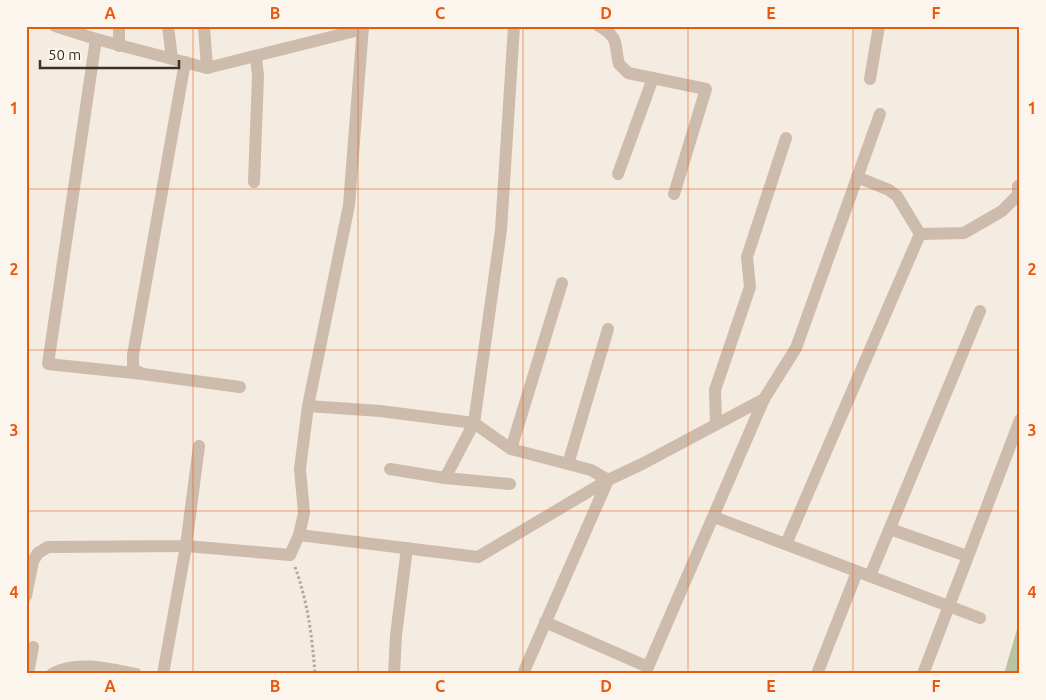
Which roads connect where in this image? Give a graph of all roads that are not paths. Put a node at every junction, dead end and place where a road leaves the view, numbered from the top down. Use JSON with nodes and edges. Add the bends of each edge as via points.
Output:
{"nodes":[{"id":1,"x":55,"y":26,"type":"edge"},
{"id":2,"x":119,"y":26,"type":"edge"},
{"id":3,"x":168,"y":26,"type":"edge"},
{"id":4,"x":204,"y":26,"type":"edge"},
{"id":5,"x":514,"y":26,"type":"edge"},
{"id":6,"x":599,"y":26,"type":"edge"},
{"id":7,"x":879,"y":26,"type":"edge"},
{"id":8,"x":363,"y":28,"type":"edge"},
{"id":9,"x":96,"y":39,"type":"junction"},
{"id":10,"x":119,"y":46,"type":"junction"},
{"id":11,"x":256,"y":57,"type":"junction"},
{"id":12,"x":178,"y":61,"type":"junction"},
{"id":13,"x":207,"y":68,"type":"junction"},
{"id":14,"x":653,"y":78,"type":"junction"},
{"id":15,"x":870,"y":79,"type":"dead end"},
{"id":16,"x":880,"y":114,"type":"dead end"},
{"id":17,"x":786,"y":138,"type":"dead end"},
{"id":18,"x":618,"y":174,"type":"dead end"},
{"id":19,"x":857,"y":177,"type":"junction"},
{"id":20,"x":254,"y":182,"type":"dead end"},
{"id":21,"x":1018,"y":186,"type":"dead end"},
{"id":22,"x":674,"y":194,"type":"dead end"},
{"id":23,"x":920,"y":234,"type":"junction"},
{"id":24,"x":562,"y":283,"type":"dead end"},
{"id":25,"x":980,"y":312,"type":"dead end"},
{"id":26,"x":608,"y":329,"type":"dead end"},
{"id":27,"x":143,"y":374,"type":"junction"},
{"id":28,"x":240,"y":387,"type":"dead end"},
{"id":29,"x":764,"y":399,"type":"junction"},
{"id":30,"x":308,"y":406,"type":"junction"},
{"id":31,"x":1020,"y":420,"type":"edge"},
{"id":32,"x":474,"y":423,"type":"junction"},
{"id":33,"x":716,"y":424,"type":"junction"},
{"id":34,"x":199,"y":446,"type":"dead end"},
{"id":35,"x":511,"y":449,"type":"junction"},
{"id":36,"x":568,"y":464,"type":"junction"},
{"id":37,"x":390,"y":469,"type":"dead end"},
{"id":38,"x":445,"y":478,"type":"junction"},
{"id":39,"x":608,"y":480,"type":"junction"},
{"id":40,"x":510,"y":484,"type":"dead end"},
{"id":41,"x":714,"y":517,"type":"junction"},
{"id":42,"x":890,"y":529,"type":"junction"},
{"id":43,"x":299,"y":535,"type":"junction"},
{"id":44,"x":786,"y":544,"type":"junction"},
{"id":45,"x":186,"y":546,"type":"junction"},
{"id":46,"x":407,"y":548,"type":"junction"},
{"id":47,"x":967,"y":556,"type":"junction"},
{"id":48,"x":858,"y":572,"type":"junction"},
{"id":49,"x":870,"y":576,"type":"junction"},
{"id":50,"x":26,"y":596,"type":"edge"},
{"id":51,"x":947,"y":606,"type":"junction"},
{"id":52,"x":980,"y":618,"type":"dead end"},
{"id":53,"x":545,"y":622,"type":"junction"},
{"id":54,"x":33,"y":647,"type":"dead end"},
{"id":55,"x":651,"y":672,"type":"edge"},
{"id":56,"x":28,"y":674,"type":"edge"},
{"id":57,"x":52,"y":674,"type":"edge"},
{"id":58,"x":136,"y":674,"type":"edge"},
{"id":59,"x":163,"y":674,"type":"edge"},
{"id":60,"x":394,"y":674,"type":"edge"},
{"id":61,"x":524,"y":674,"type":"edge"},
{"id":62,"x":817,"y":674,"type":"edge"},
{"id":63,"x":923,"y":674,"type":"edge"}],
"edges":[{"from":1,"to":9,"type":"street"},
{"from":2,"to":10,"type":"street"},
{"from":3,"to":12,"type":"street"},
{"from":4,"to":13,"type":"street"},
{"from":5,"to":32,"type":"street","via":[[501,230]]},
{"from":6,"to":14,"type":"street","via":[[613,35],[617,42],[618,64],[628,73]]},
{"from":7,"to":15,"type":"street"},
{"from":8,"to":11,"type":"street"},
{"from":8,"to":30,"type":"street","via":[[349,205]]},
{"from":9,"to":10,"type":"street"},
{"from":9,"to":27,"type":"street","via":[[48,364]]},
{"from":10,"to":12,"type":"street"},
{"from":11,"to":13,"type":"street"},
{"from":11,"to":20,"type":"street"},
{"from":12,"to":13,"type":"street"},
{"from":12,"to":27,"type":"street","via":[[132,355],[134,369]]},
{"from":14,"to":18,"type":"street"},
{"from":14,"to":22,"type":"street","via":[[706,89]]},
{"from":16,"to":19,"type":"street"},
{"from":17,"to":33,"type":"street","via":[[747,257],[750,287],[715,390]]},
{"from":19,"to":23,"type":"street","via":[[896,196]]},
{"from":19,"to":29,"type":"street","via":[[796,348]]},
{"from":21,"to":23,"type":"street","via":[[1018,195],[1002,211],[964,233]]},
{"from":23,"to":44,"type":"street"},
{"from":24,"to":35,"type":"street"},
{"from":25,"to":42,"type":"street"},
{"from":26,"to":36,"type":"street"},
{"from":27,"to":28,"type":"street"},
{"from":29,"to":33,"type":"street"},
{"from":29,"to":41,"type":"street"},
{"from":30,"to":32,"type":"street"},
{"from":30,"to":43,"type":"street","via":[[300,469],[304,513]]},
{"from":31,"to":47,"type":"street"},
{"from":32,"to":35,"type":"street"},
{"from":32,"to":38,"type":"street"},
{"from":33,"to":39,"type":"street"},
{"from":34,"to":45,"type":"street"},
{"from":35,"to":36,"type":"street"},
{"from":36,"to":39,"type":"street","via":[[592,470]]},
{"from":37,"to":38,"type":"street"},
{"from":38,"to":40,"type":"street"},
{"from":39,"to":46,"type":"street","via":[[478,557]]},
{"from":39,"to":53,"type":"street"},
{"from":41,"to":44,"type":"street"},
{"from":41,"to":55,"type":"street"},
{"from":42,"to":47,"type":"street"},
{"from":42,"to":49,"type":"street"},
{"from":43,"to":45,"type":"street","via":[[290,555]]},
{"from":43,"to":46,"type":"street"},
{"from":44,"to":48,"type":"street"},
{"from":45,"to":50,"type":"street","via":[[48,547],[38,552],[33,561]]},
{"from":45,"to":59,"type":"street"},
{"from":46,"to":60,"type":"street"},
{"from":47,"to":51,"type":"street"},
{"from":48,"to":49,"type":"street"},
{"from":48,"to":62,"type":"street"},
{"from":49,"to":51,"type":"street"},
{"from":51,"to":52,"type":"street"},
{"from":51,"to":63,"type":"street"},
{"from":53,"to":55,"type":"street"},
{"from":53,"to":61,"type":"street"},
{"from":54,"to":56,"type":"street"},
{"from":57,"to":58,"type":"street","via":[[74,668],[99,667]]}]}
